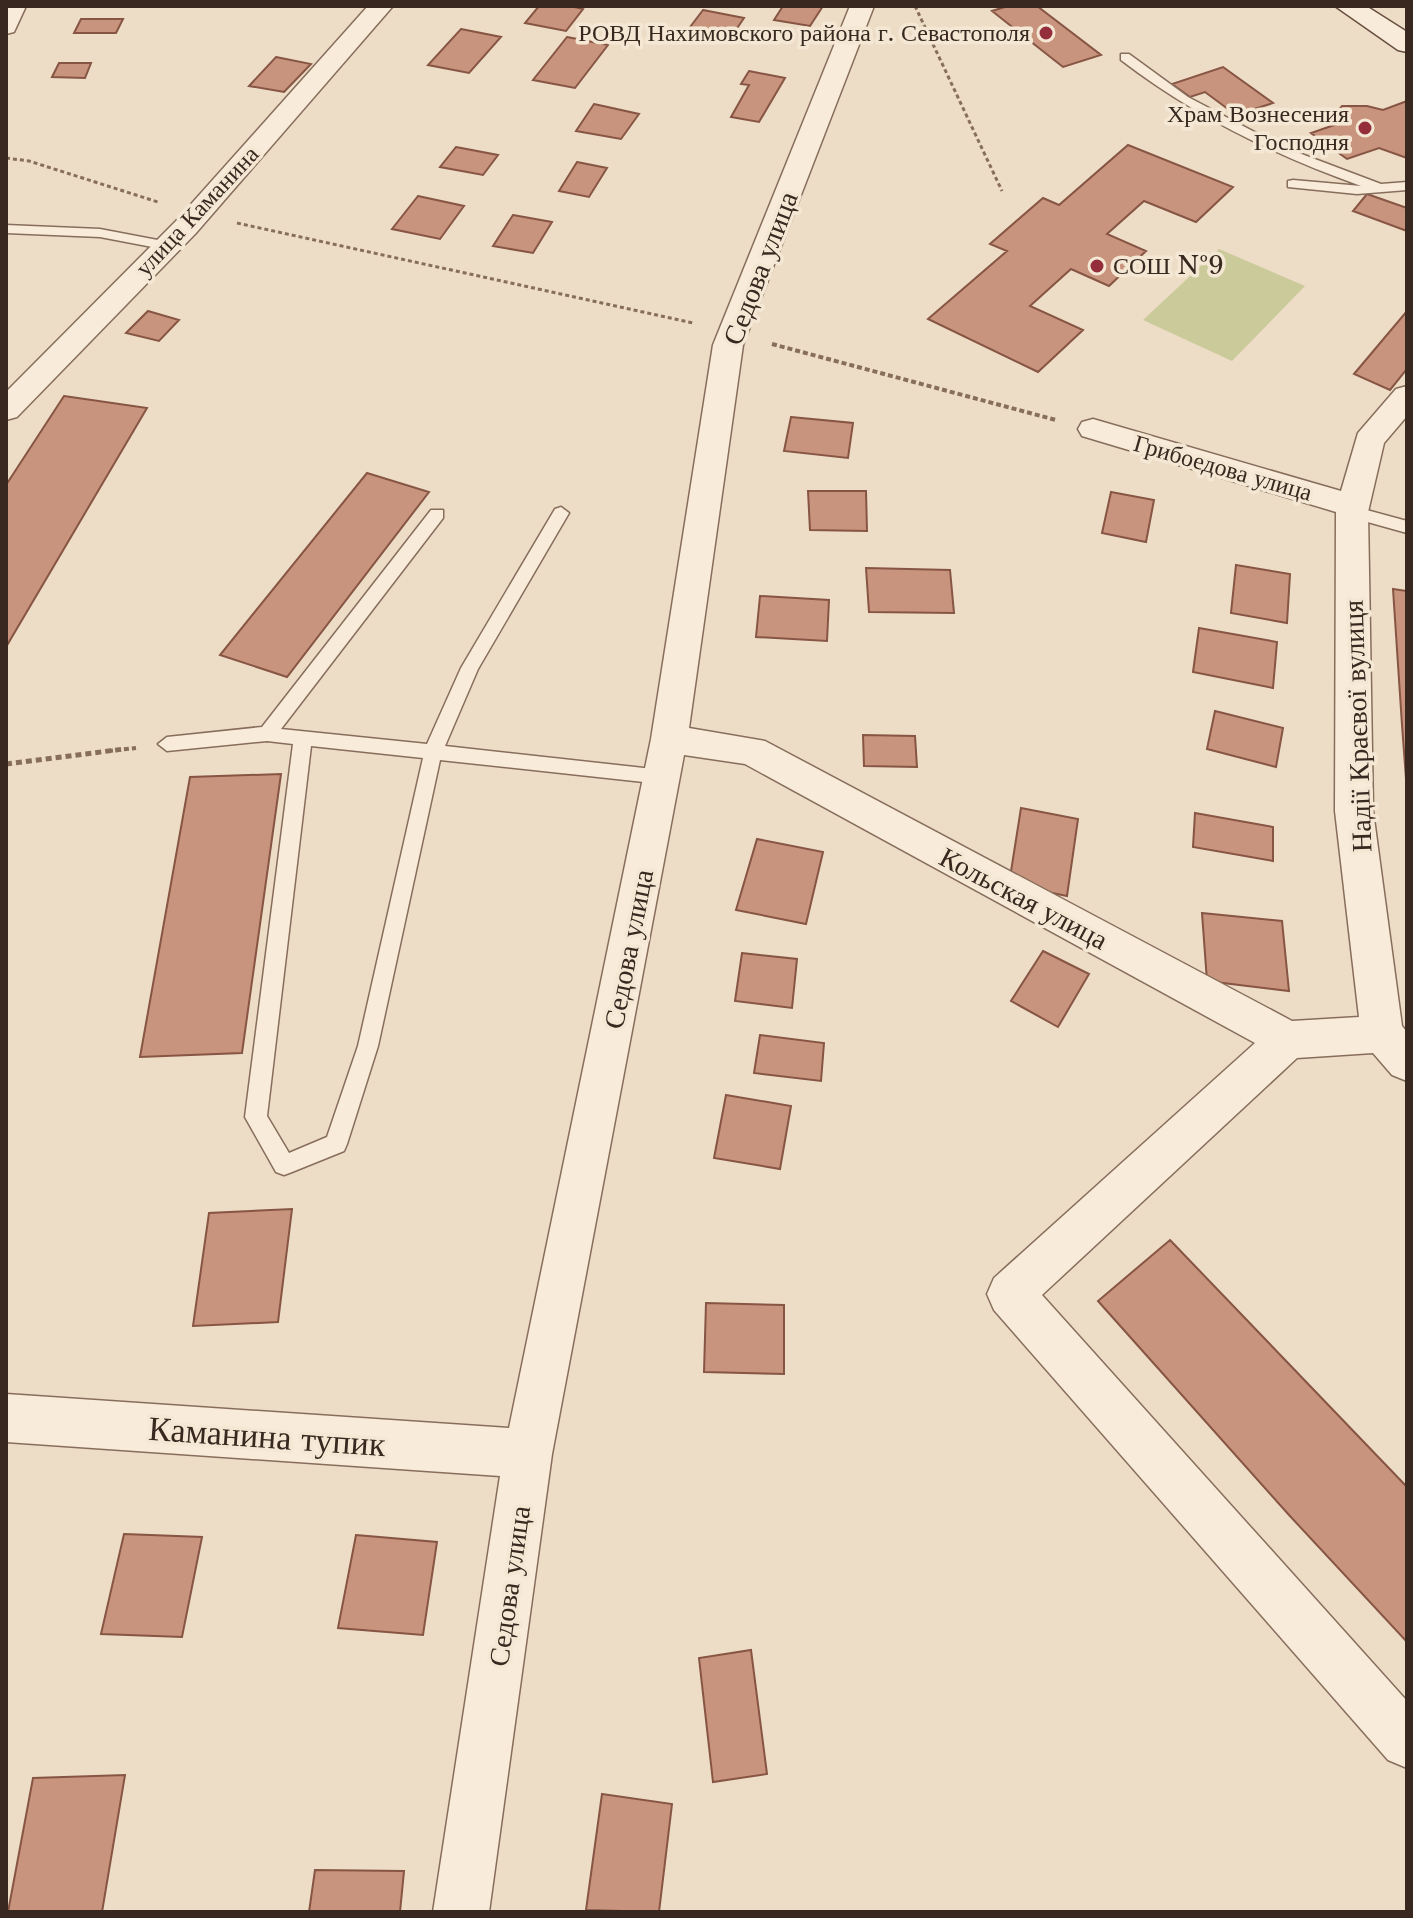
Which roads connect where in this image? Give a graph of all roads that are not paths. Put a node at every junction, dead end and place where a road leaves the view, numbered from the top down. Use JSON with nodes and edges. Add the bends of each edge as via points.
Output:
{"nodes":[{"id":1,"x":14,"y":6,"type":"edge"},
{"id":2,"x":381,"y":6,"type":"edge"},
{"id":3,"x":862,"y":6,"type":"edge"},
{"id":4,"x":1348,"y":6,"type":"edge"},
{"id":5,"x":6,"y":27,"type":"edge"},
{"id":6,"x":1407,"y":44,"type":"edge"},
{"id":7,"x":1125,"y":57,"type":"dead end"},
{"id":8,"x":1293,"y":184,"type":"dead end"},
{"id":9,"x":1407,"y":186,"type":"edge"},
{"id":10,"x":1380,"y":188,"type":"junction"},
{"id":11,"x":6,"y":229,"type":"edge"},
{"id":12,"x":168,"y":246,"type":"junction"},
{"id":13,"x":1407,"y":396,"type":"edge"},
{"id":14,"x":6,"y":410,"type":"edge"},
{"id":15,"x":1093,"y":429,"type":"road end"},
{"id":16,"x":1352,"y":509,"type":"junction"},
{"id":17,"x":561,"y":513,"type":"dead end"},
{"id":18,"x":437,"y":514,"type":"dead end"},
{"id":19,"x":1407,"y":527,"type":"edge"},
{"id":20,"x":267,"y":734,"type":"junction"},
{"id":21,"x":303,"y":738,"type":"junction"},
{"id":22,"x":669,"y":739,"type":"junction"},
{"id":23,"x":167,"y":744,"type":"road end"},
{"id":24,"x":433,"y":752,"type":"junction"},
{"id":25,"x":662,"y":777,"type":"junction"},
{"id":26,"x":1288,"y":1040,"type":"junction"},
{"id":27,"x":1394,"y":1048,"type":"edge"},
{"id":28,"x":6,"y":1418,"type":"edge"},
{"id":29,"x":528,"y":1454,"type":"junction"},
{"id":30,"x":1407,"y":1741,"type":"edge"},
{"id":31,"x":461,"y":1912,"type":"edge"}],
"edges":[{"from":1,"to":5,"type":"street"},
{"from":2,"to":12,"type":"street","name":"улица Каманина"},
{"from":3,"to":22,"type":"street","name":"Седова улица","via":[[728,345]]},
{"from":4,"to":6,"type":"main road"},
{"from":7,"to":10,"type":"lane","via":[[1162,88],[1234,129]]},
{"from":8,"to":10,"type":"lane"},
{"from":9,"to":10,"type":"lane"},
{"from":11,"to":12,"type":"lane","via":[[100,233]]},
{"from":12,"to":14,"type":"street","name":"улица Каманина"},
{"from":13,"to":16,"type":"street","name":"Надії Краєвої вулиця","via":[[1369,440]]},
{"from":15,"to":16,"type":"street","name":"Грибоедова улица"},
{"from":16,"to":19,"type":"lane"},
{"from":16,"to":27,"type":"street","name":"Надії Краєвої вулиця","via":[[1354,811]]},
{"from":17,"to":24,"type":"lane","via":[[470,668]]},
{"from":18,"to":20,"type":"lane"},
{"from":20,"to":21,"type":"lane"},
{"from":20,"to":23,"type":"lane"},
{"from":21,"to":24,"type":"lane"},
{"from":21,"to":24,"type":"lane","via":[[256,1117],[284,1165],[336,1144],[368,1046]]},
{"from":22,"to":25,"type":"street","name":"Седова улица"},
{"from":22,"to":26,"type":"street","name":"Кольская улица","via":[[752,751]]},
{"from":24,"to":25,"type":"lane"},
{"from":25,"to":29,"type":"street","name":"Седова улица"},
{"from":26,"to":27,"type":"street"},
{"from":26,"to":30,"type":"street","via":[[1010,1294]]},
{"from":28,"to":29,"type":"street","name":"Каманина тупик"},
{"from":29,"to":31,"type":"street","name":"Седова улица"}]}
